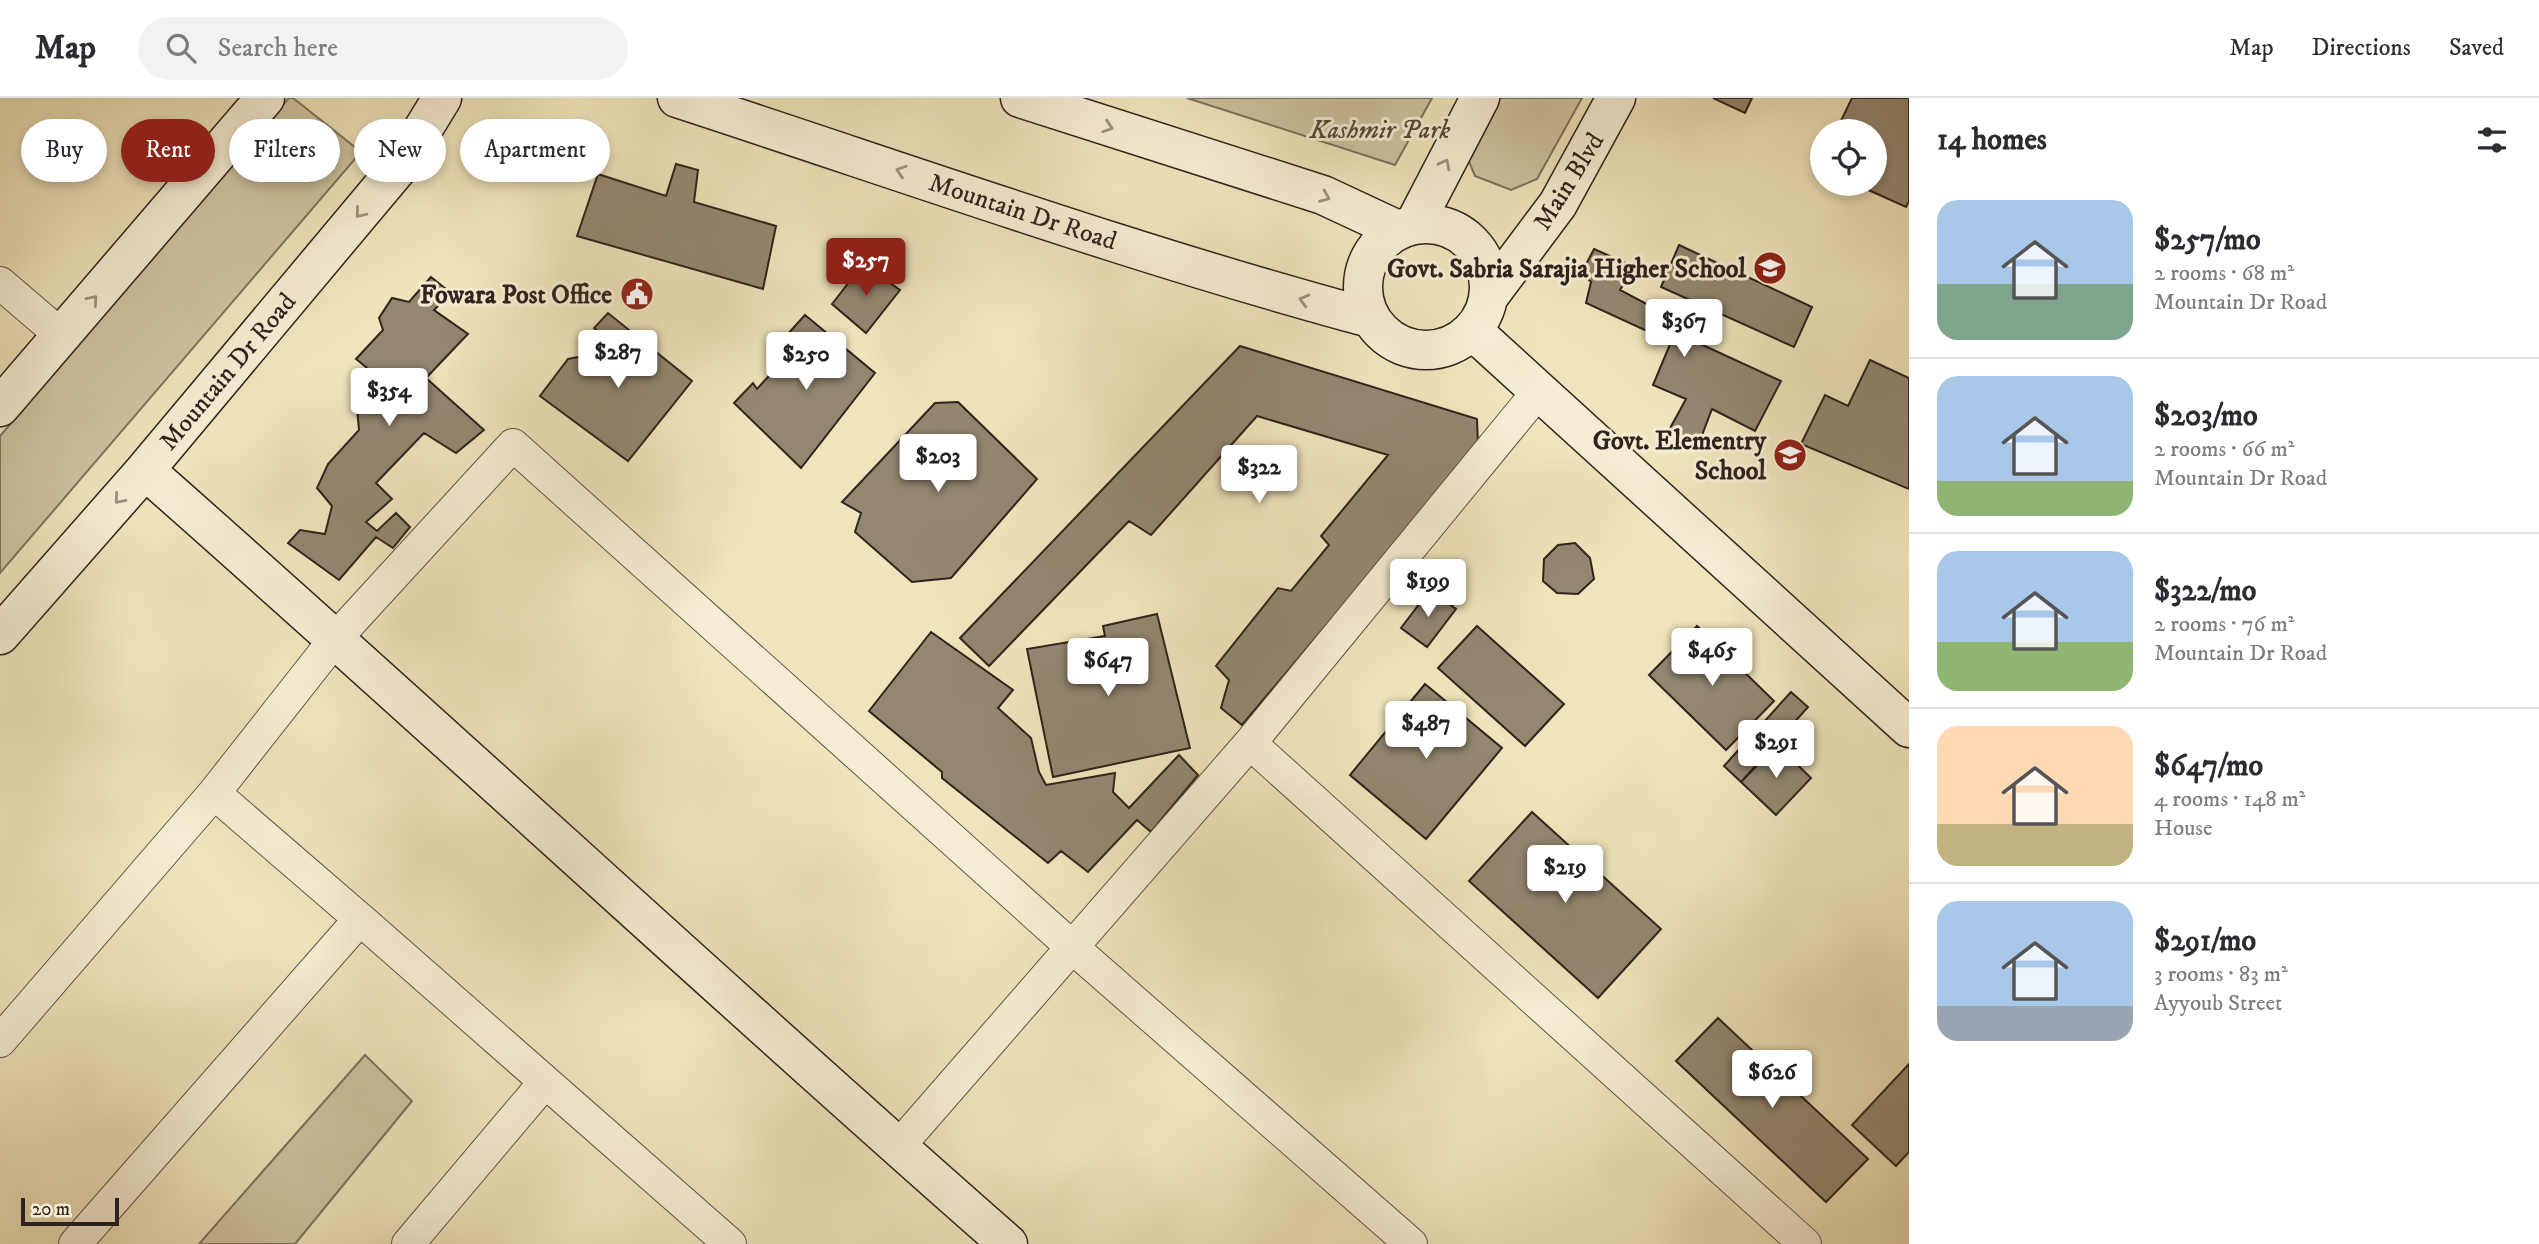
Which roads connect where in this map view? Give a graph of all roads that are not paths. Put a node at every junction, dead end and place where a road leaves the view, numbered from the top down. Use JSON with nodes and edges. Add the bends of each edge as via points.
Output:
{"nodes":[{"id":1,"x":265,"y":98,"type":"edge"},
{"id":2,"x":442,"y":98,"type":"edge"},
{"id":3,"x":677,"y":98,"type":"edge"},
{"id":4,"x":1020,"y":98,"type":"edge"},
{"id":5,"x":1480,"y":98,"type":"edge"},
{"id":6,"x":1616,"y":98,"type":"edge"},
{"id":7,"x":1406,"y":228,"type":"junction"},
{"id":8,"x":0,"y":282,"type":"edge"},
{"id":9,"x":1490,"y":295,"type":"junction"},
{"id":10,"x":1370,"y":318,"type":"junction"},
{"id":11,"x":1473,"y":331,"type":"junction"},
{"id":12,"x":62,"y":336,"type":"junction"},
{"id":13,"x":1538,"y":392,"type":"junction"},
{"id":14,"x":0,"y":407,"type":"edge"},
{"id":15,"x":145,"y":470,"type":"junction"},
{"id":16,"x":0,"y":635,"type":"edge"},
{"id":17,"x":336,"y":638,"type":"junction"},
{"id":18,"x":1909,"y":728,"type":"edge"},
{"id":19,"x":1250,"y":743,"type":"junction"},
{"id":20,"x":214,"y":793,"type":"junction"},
{"id":21,"x":360,"y":919,"type":"junction"},
{"id":22,"x":1072,"y":947,"type":"junction"},
{"id":23,"x":0,"y":1041,"type":"edge"},
{"id":24,"x":545,"y":1082,"type":"junction"},
{"id":25,"x":898,"y":1147,"type":"junction"},
{"id":26,"x":75,"y":1244,"type":"edge"},
{"id":27,"x":408,"y":1244,"type":"edge"},
{"id":28,"x":730,"y":1244,"type":"edge"},
{"id":29,"x":1008,"y":1244,"type":"edge"},
{"id":30,"x":1411,"y":1244,"type":"edge"},
{"id":31,"x":1805,"y":1244,"type":"edge"}],
"edges":[{"from":12,"to":1,"type":"street","one_way":true},
{"from":2,"to":15,"type":"street","name":"Mountain Dr Road","one_way":true,"via":[[403,162]]},
{"from":10,"to":3,"type":"street","name":"Mountain Dr Road","one_way":true,"via":[[1271,292]]},
{"from":4,"to":7,"type":"street","one_way":true,"via":[[1323,195]]},
{"from":7,"to":5,"type":"street","one_way":true},
{"from":6,"to":9,"type":"street","name":"Main Blvd","via":[[1558,204]]},
{"from":7,"to":9,"type":"street","via":[[1438,225],[1460,233],[1478,250],[1488,271]]},
{"from":7,"to":10,"type":"street","via":[[1378,246],[1365,268],[1363,294]]},
{"from":8,"to":12,"type":"street"},
{"from":9,"to":11,"type":"street","name":"Main Blvd"},
{"from":10,"to":11,"type":"street","via":[[1390,340],[1418,351],[1448,347]]},
{"from":11,"to":13,"type":"street"},
{"from":12,"to":14,"type":"street"},
{"from":13,"to":18,"type":"street"},
{"from":13,"to":19,"type":"street"},
{"from":15,"to":16,"type":"street","name":"Mountain Dr Road","one_way":true},
{"from":15,"to":17,"type":"street"},
{"from":17,"to":20,"type":"street"},
{"from":17,"to":22,"type":"street","via":[[513,445]]},
{"from":17,"to":25,"type":"street"},
{"from":19,"to":22,"type":"street"},
{"from":19,"to":31,"type":"street"},
{"from":20,"to":21,"type":"street"},
{"from":20,"to":23,"type":"street"},
{"from":21,"to":24,"type":"street"},
{"from":21,"to":26,"type":"street"},
{"from":22,"to":25,"type":"street"},
{"from":22,"to":30,"type":"street"},
{"from":24,"to":27,"type":"street"},
{"from":24,"to":28,"type":"street"},
{"from":25,"to":29,"type":"street"}]}
